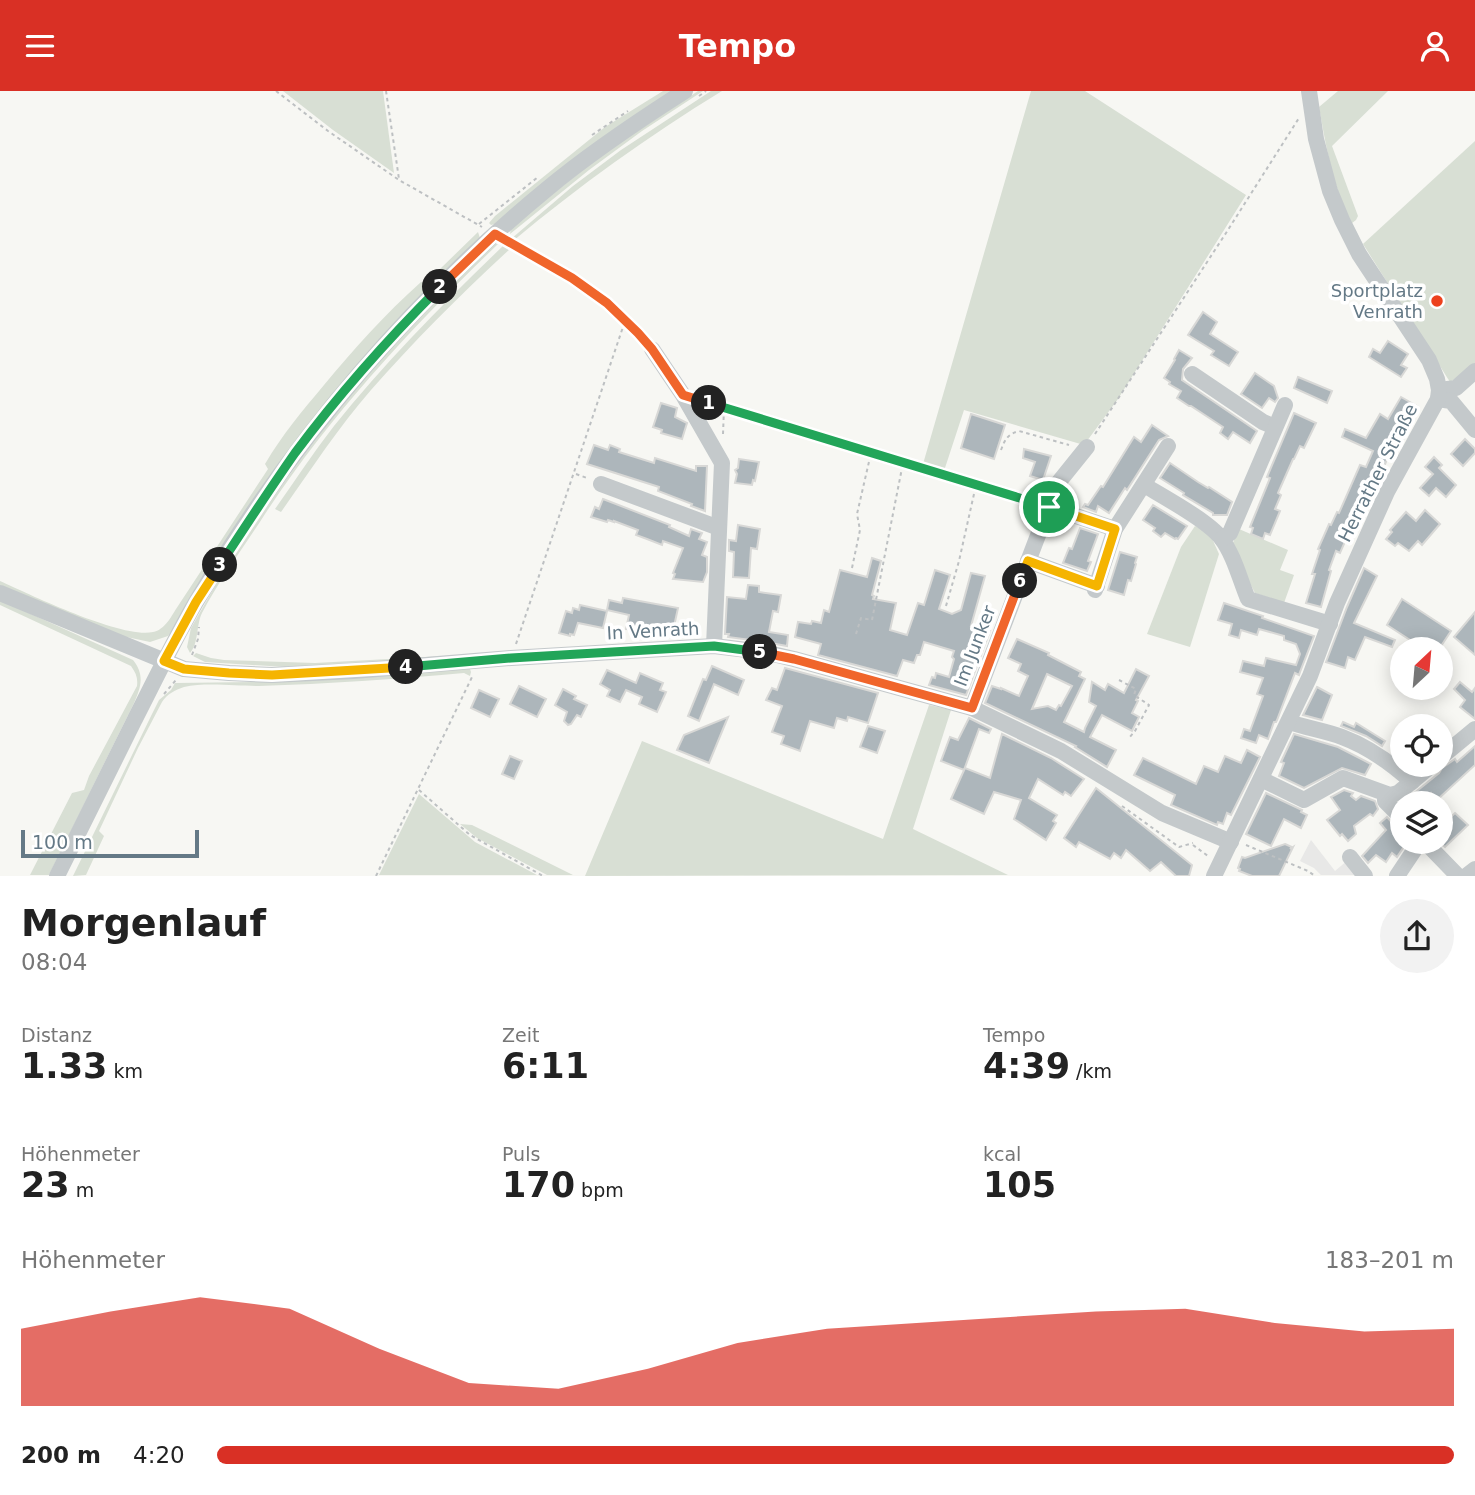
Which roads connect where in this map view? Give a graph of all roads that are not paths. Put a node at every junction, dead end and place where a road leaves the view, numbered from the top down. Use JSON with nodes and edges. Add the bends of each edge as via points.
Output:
{"nodes":[{"id":1,"x":1309,"y":91,"type":"edge"},
{"id":2,"x":690,"y":95,"type":"edge"},
{"id":3,"x":652,"y":349,"type":"road end"},
{"id":4,"x":1475,"y":371,"type":"edge"},
{"id":5,"x":1192,"y":374,"type":"dead end"},
{"id":6,"x":1439,"y":394,"type":"junction"},
{"id":7,"x":1284,"y":405,"type":"dead end"},
{"id":8,"x":1275,"y":427,"type":"junction"},
{"id":9,"x":1475,"y":430,"type":"edge"},
{"id":10,"x":1168,"y":446,"type":"dead end"},
{"id":11,"x":1085,"y":449,"type":"road end"},
{"id":12,"x":601,"y":484,"type":"dead end"},
{"id":13,"x":1144,"y":485,"type":"junction"},
{"id":14,"x":1049,"y":507,"type":"junction"},
{"id":15,"x":719,"y":528,"type":"junction"},
{"id":16,"x":1115,"y":529,"type":"junction"},
{"id":17,"x":1222,"y":539,"type":"junction"},
{"id":18,"x":1028,"y":561,"type":"junction"},
{"id":19,"x":0,"y":593,"type":"edge"},
{"id":20,"x":1329,"y":624,"type":"junction"},
{"id":21,"x":714,"y":646,"type":"junction"},
{"id":22,"x":164,"y":661,"type":"junction"},
{"id":23,"x":972,"y":708,"type":"junction"},
{"id":24,"x":1289,"y":722,"type":"junction"},
{"id":25,"x":1475,"y":729,"type":"edge"},
{"id":26,"x":1453,"y":747,"type":"edge"},
{"id":27,"x":1418,"y":777,"type":"edge"},
{"id":28,"x":1261,"y":779,"type":"junction"},
{"id":29,"x":1412,"y":782,"type":"junction"},
{"id":30,"x":1385,"y":794,"type":"junction"},
{"id":31,"x":1390,"y":806,"type":"edge"},
{"id":32,"x":1232,"y":840,"type":"junction"},
{"id":33,"x":1412,"y":854,"type":"edge"},
{"id":34,"x":1435,"y":854,"type":"edge"},
{"id":35,"x":1350,"y":857,"type":"dead end"},
{"id":36,"x":1475,"y":869,"type":"edge"},
{"id":37,"x":1217,"y":871,"type":"edge"},
{"id":38,"x":57,"y":876,"type":"edge"},
{"id":39,"x":1365,"y":876,"type":"edge"},
{"id":40,"x":1397,"y":876,"type":"edge"},
{"id":41,"x":1458,"y":876,"type":"edge"},
{"id":42,"x":1466,"y":876,"type":"edge"}],
"edges":[{"from":1,"to":6,"type":"street","via":[[1316,139],[1342,221],[1429,360]]},
{"from":2,"to":22,"type":"street","via":[[599,149],[548,188],[403,324],[296,452],[196,602]]},
{"from":3,"to":15,"type":"street","via":[[722,463]]},
{"from":4,"to":6,"type":"street","via":[[1457,388]]},
{"from":5,"to":8,"type":"street"},
{"from":6,"to":9,"type":"street","via":[[1451,401]]},
{"from":6,"to":20,"type":"street","name":"Herrather Straße","via":[[1382,503]]},
{"from":7,"to":8,"type":"street"},
{"from":8,"to":17,"type":"street","via":[[1230,533]]},
{"from":10,"to":13,"type":"street"},
{"from":11,"to":14,"type":"street","name":"Im Junker","via":[[1058,483]]},
{"from":12,"to":15,"type":"street"},
{"from":13,"to":16,"type":"street"},
{"from":13,"to":17,"type":"street"},
{"from":14,"to":16,"type":"street"},
{"from":14,"to":18,"type":"street","name":"Im Junker"},
{"from":15,"to":21,"type":"street"},
{"from":16,"to":18,"type":"street","via":[[1096,588]]},
{"from":17,"to":20,"type":"street","via":[[1248,599]]},
{"from":18,"to":23,"type":"street","name":"Im Junker"},
{"from":19,"to":22,"type":"street","name":"In Venrath"},
{"from":20,"to":24,"type":"street","name":"Herrather Straße"},
{"from":21,"to":22,"type":"street","name":"In Venrath","via":[[272,675],[184,669]]},
{"from":21,"to":23,"type":"street","name":"In Venrath","via":[[794,659]]},
{"from":22,"to":38,"type":"street"},
{"from":23,"to":32,"type":"street","name":"In Venrath","via":[[1061,751],[1163,813]]},
{"from":24,"to":28,"type":"street","name":"Herrather Straße"},
{"from":24,"to":29,"type":"street","via":[[1341,737],[1391,763]]},
{"from":25,"to":26,"type":"street"},
{"from":27,"to":29,"type":"street"},
{"from":28,"to":30,"type":"street","via":[[1304,800],[1343,778]]},
{"from":28,"to":32,"type":"street","name":"Herrather Straße"},
{"from":29,"to":30,"type":"street","via":[[1398,793]]},
{"from":30,"to":31,"type":"street"},
{"from":32,"to":37,"type":"street","name":"Herrather Straße"},
{"from":33,"to":40,"type":"street"},
{"from":34,"to":41,"type":"street"},
{"from":35,"to":39,"type":"street"},
{"from":36,"to":42,"type":"street"}]}
